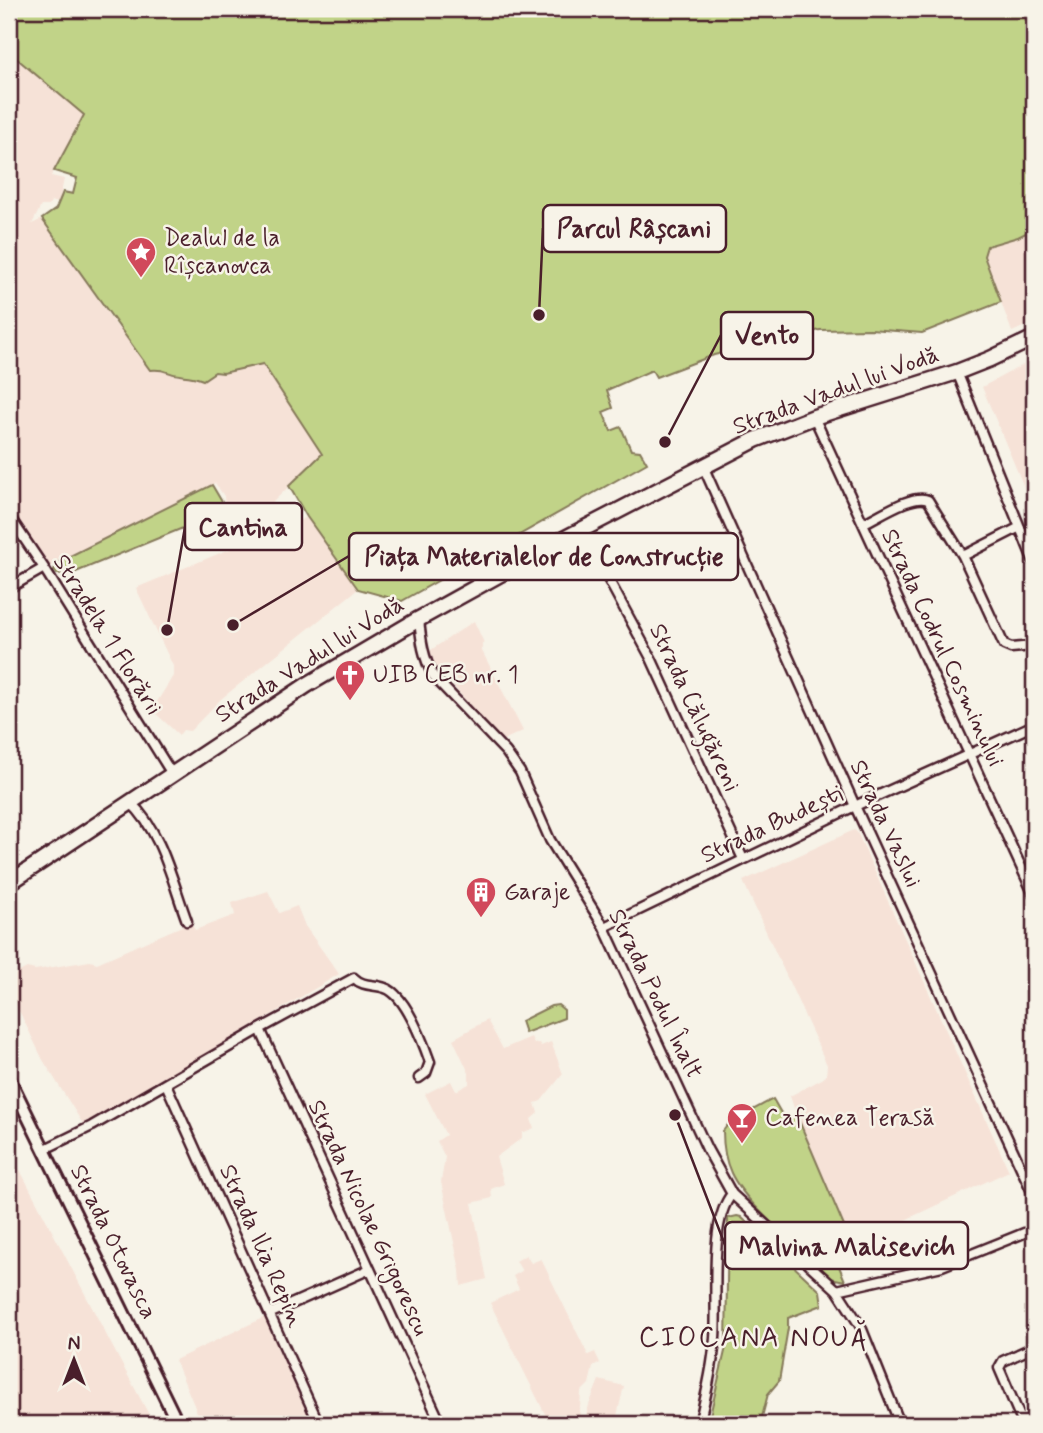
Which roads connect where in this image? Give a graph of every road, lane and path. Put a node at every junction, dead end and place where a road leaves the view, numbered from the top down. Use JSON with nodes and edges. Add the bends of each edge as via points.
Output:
{"nodes":[{"id":1,"x":1034,"y":338,"type":"edge"},
{"id":2,"x":957,"y":372,"type":"junction"},
{"id":3,"x":814,"y":417,"type":"junction"},
{"id":4,"x":703,"y":466,"type":"junction"},
{"id":5,"x":9,"y":516,"type":"edge"},
{"id":6,"x":863,"y":523,"type":"junction"},
{"id":7,"x":1020,"y":527,"type":"junction"},
{"id":8,"x":963,"y":556,"type":"junction"},
{"id":9,"x":1034,"y":562,"type":"edge"},
{"id":10,"x":44,"y":568,"type":"junction"},
{"id":11,"x":606,"y":575,"type":"dead end"},
{"id":12,"x":9,"y":588,"type":"edge"},
{"id":13,"x":419,"y":619,"type":"junction"},
{"id":14,"x":1034,"y":646,"type":"edge"},
{"id":15,"x":1034,"y":724,"type":"edge"},
{"id":16,"x":970,"y":755,"type":"junction"},
{"id":17,"x":172,"y":774,"type":"junction"},
{"id":18,"x":130,"y":802,"type":"junction"},
{"id":19,"x":855,"y":806,"type":"junction"},
{"id":20,"x":743,"y":859,"type":"junction"},
{"id":21,"x":9,"y":883,"type":"edge"},
{"id":22,"x":1034,"y":895,"type":"edge"},
{"id":23,"x":187,"y":921,"type":"dead end"},
{"id":24,"x":604,"y":927,"type":"junction"},
{"id":25,"x":260,"y":1029,"type":"junction"},
{"id":26,"x":419,"y":1078,"type":"dead end"},
{"id":27,"x":9,"y":1079,"type":"edge"},
{"id":28,"x":166,"y":1084,"type":"junction"},
{"id":29,"x":45,"y":1149,"type":"junction"},
{"id":30,"x":732,"y":1194,"type":"junction"},
{"id":31,"x":1034,"y":1196,"type":"edge"},
{"id":32,"x":1034,"y":1229,"type":"edge"},
{"id":33,"x":370,"y":1269,"type":"junction"},
{"id":34,"x":837,"y":1290,"type":"junction"},
{"id":35,"x":271,"y":1313,"type":"junction"},
{"id":36,"x":1034,"y":1348,"type":"edge"},
{"id":37,"x":178,"y":1424,"type":"edge"},
{"id":38,"x":319,"y":1424,"type":"edge"},
{"id":39,"x":442,"y":1424,"type":"edge"},
{"id":40,"x":699,"y":1424,"type":"edge"},
{"id":41,"x":900,"y":1424,"type":"edge"},
{"id":42,"x":1023,"y":1424,"type":"edge"}],
"edges":[{"from":1,"to":2,"type":"main road","name":"Strada Vadul lui Vodă"},
{"from":2,"to":3,"type":"main road","name":"Strada Vadul lui Vodă"},
{"from":2,"to":7,"type":"street"},
{"from":3,"to":4,"type":"main road","name":"Strada Vadul lui Vodă"},
{"from":3,"to":6,"type":"street","name":"Strada Codrul Cosminului"},
{"from":4,"to":13,"type":"main road","name":"Strada Vadul lui Vodă"},
{"from":4,"to":19,"type":"street","name":"Strada Vaslui"},
{"from":5,"to":10,"type":"street","name":"Stradela 1 Florării"},
{"from":6,"to":8,"type":"street","via":[[914,498],[924,498]]},
{"from":6,"to":16,"type":"street","name":"Strada Codrul Cosminului"},
{"from":7,"to":8,"type":"street"},
{"from":7,"to":9,"type":"street"},
{"from":8,"to":14,"type":"street","via":[[1004,645]]},
{"from":10,"to":12,"type":"street"},
{"from":10,"to":17,"type":"street","name":"Stradela 1 Florării"},
{"from":11,"to":20,"type":"street","name":"Strada Călugăreni","via":[[651,658]]},
{"from":13,"to":17,"type":"main road","name":"Strada Vadul lui Vodă","via":[[307,685]]},
{"from":13,"to":24,"type":"street","name":"Strada Podul Înalt","via":[[424,655],[434,677],[506,752],[531,793],[550,840]]},
{"from":15,"to":16,"type":"street","name":"Strada Budești"},
{"from":16,"to":19,"type":"street","name":"Strada Budești"},
{"from":16,"to":22,"type":"street","name":"Strada Codrul Cosminului"},
{"from":17,"to":18,"type":"main road","name":"Strada Vadul lui Vodă"},
{"from":18,"to":21,"type":"main road","name":"Strada Vadul lui Vodă"},
{"from":18,"to":23,"type":"street","via":[[155,837]]},
{"from":19,"to":20,"type":"street","name":"Strada Budești"},
{"from":19,"to":31,"type":"street","name":"Strada Vaslui"},
{"from":20,"to":24,"type":"street","name":"Strada Budești"},
{"from":24,"to":30,"type":"street","name":"Strada Podul Înalt"},
{"from":25,"to":26,"type":"street","via":[[354,978],[360,984],[393,991],[405,1005],[430,1062]]},
{"from":25,"to":28,"type":"street"},
{"from":25,"to":33,"type":"street","name":"Strada Nicolae Grigorescu"},
{"from":27,"to":29,"type":"street","name":"Strada Otovasca"},
{"from":28,"to":29,"type":"street"},
{"from":28,"to":35,"type":"street","name":"Strada Ilia Repin"},
{"from":29,"to":37,"type":"street","name":"Strada Otovasca"},
{"from":30,"to":34,"type":"street","name":"Strada Podul Înalt"},
{"from":30,"to":40,"type":"street","via":[[720,1215],[715,1340]]},
{"from":32,"to":34,"type":"street","via":[[942,1266]]},
{"from":33,"to":35,"type":"street"},
{"from":33,"to":39,"type":"street","name":"Strada Nicolae Grigorescu"},
{"from":34,"to":41,"type":"street","name":"Strada Podul Înalt","via":[[860,1327]]},
{"from":35,"to":38,"type":"street","name":"Strada Ilia Repin"},
{"from":36,"to":42,"type":"street","via":[[1000,1364]]}]}
